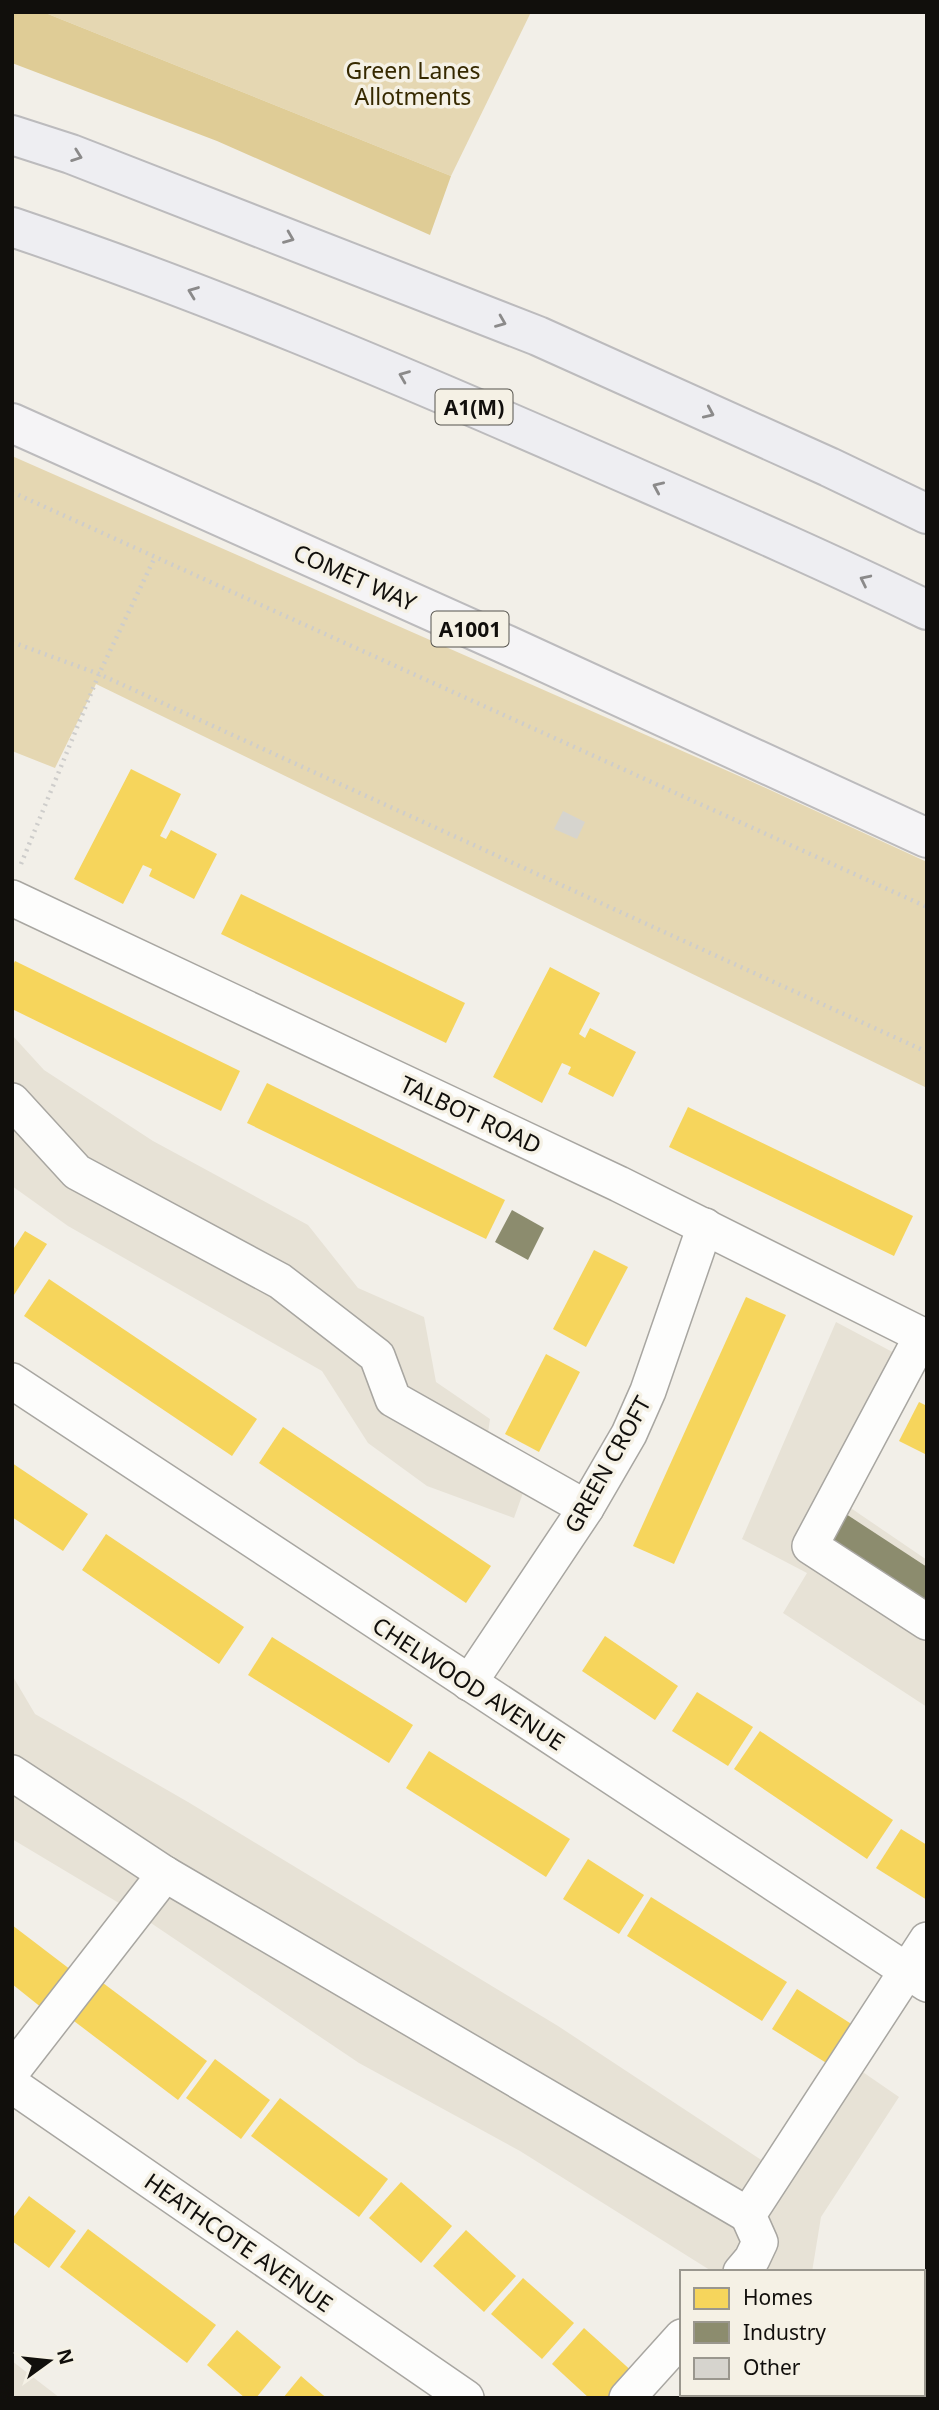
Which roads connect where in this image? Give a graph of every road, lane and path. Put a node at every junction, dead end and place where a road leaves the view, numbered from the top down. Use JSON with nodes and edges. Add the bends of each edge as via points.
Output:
{"nodes":[{"id":1,"x":12,"y":135,"type":"edge"},
{"id":2,"x":12,"y":227,"type":"edge"},
{"id":3,"x":12,"y":423,"type":"edge"},
{"id":4,"x":12,"y":492,"type":"edge"},
{"id":5,"x":927,"y":514,"type":"edge"},
{"id":6,"x":155,"y":557,"type":"junction"},
{"id":7,"x":927,"y":610,"type":"edge"},
{"id":8,"x":12,"y":642,"type":"edge"},
{"id":9,"x":99,"y":674,"type":"junction"},
{"id":10,"x":927,"y":838,"type":"edge"},
{"id":11,"x":15,"y":885,"type":"edge"},
{"id":12,"x":927,"y":907,"type":"edge"},
{"id":13,"x":927,"y":1052,"type":"edge"},
{"id":14,"x":12,"y":1101,"type":"edge"},
{"id":15,"x":705,"y":1226,"type":"junction"},
{"id":16,"x":924,"y":1337,"type":"edge"},
{"id":17,"x":12,"y":1381,"type":"edge"},
{"id":18,"x":586,"y":1508,"type":"junction"},
{"id":19,"x":927,"y":1622,"type":"edge"},
{"id":20,"x":469,"y":1683,"type":"junction"},
{"id":21,"x":12,"y":1773,"type":"edge"},
{"id":22,"x":165,"y":1874,"type":"junction"},
{"id":23,"x":927,"y":1940,"type":"edge"},
{"id":24,"x":917,"y":1978,"type":"edge"},
{"id":25,"x":12,"y":2071,"type":"edge"},
{"id":26,"x":12,"y":2085,"type":"edge"},
{"id":27,"x":748,"y":2215,"type":"junction"},
{"id":28,"x":743,"y":2270,"type":"edge"},
{"id":29,"x":680,"y":2339,"type":"edge"},
{"id":30,"x":466,"y":2398,"type":"edge"},
{"id":31,"x":627,"y":2398,"type":"edge"}],
"edges":[{"from":1,"to":5,"type":"highway","one_way":true,"via":[[538,336]]},
{"from":7,"to":2,"type":"highway","number":"A1(M)","one_way":true,"via":[[831,563],[408,378],[212,299]]},
{"from":3,"to":10,"type":"main road","name":"COMET WAY","number":"A1001"},
{"from":4,"to":6,"type":"path"},
{"from":6,"to":9,"type":"path"},
{"from":6,"to":12,"type":"path"},
{"from":8,"to":9,"type":"path"},
{"from":9,"to":11,"type":"path"},
{"from":9,"to":13,"type":"path"},
{"from":11,"to":15,"type":"street","name":"TALBOT ROAD"},
{"from":14,"to":18,"type":"street","via":[[77,1172],[280,1281],[377,1356],[393,1399]]},
{"from":15,"to":16,"type":"street","name":"TALBOT ROAD"},
{"from":15,"to":18,"type":"street","name":"GREEN CROFT","via":[[649,1391]]},
{"from":16,"to":19,"type":"street","via":[[810,1546]]},
{"from":17,"to":20,"type":"street","name":"CHELWOOD AVENUE"},
{"from":18,"to":20,"type":"street","name":"GREEN CROFT"},
{"from":20,"to":24,"type":"street","name":"CHELWOOD AVENUE"},
{"from":21,"to":22,"type":"street"},
{"from":22,"to":25,"type":"street"},
{"from":22,"to":27,"type":"street"},
{"from":23,"to":24,"type":"street"},
{"from":24,"to":27,"type":"street"},
{"from":26,"to":30,"type":"street","name":"HEATHCOTE AVENUE"},
{"from":27,"to":28,"type":"street","via":[[760,2242]]},
{"from":29,"to":31,"type":"street"}]}
